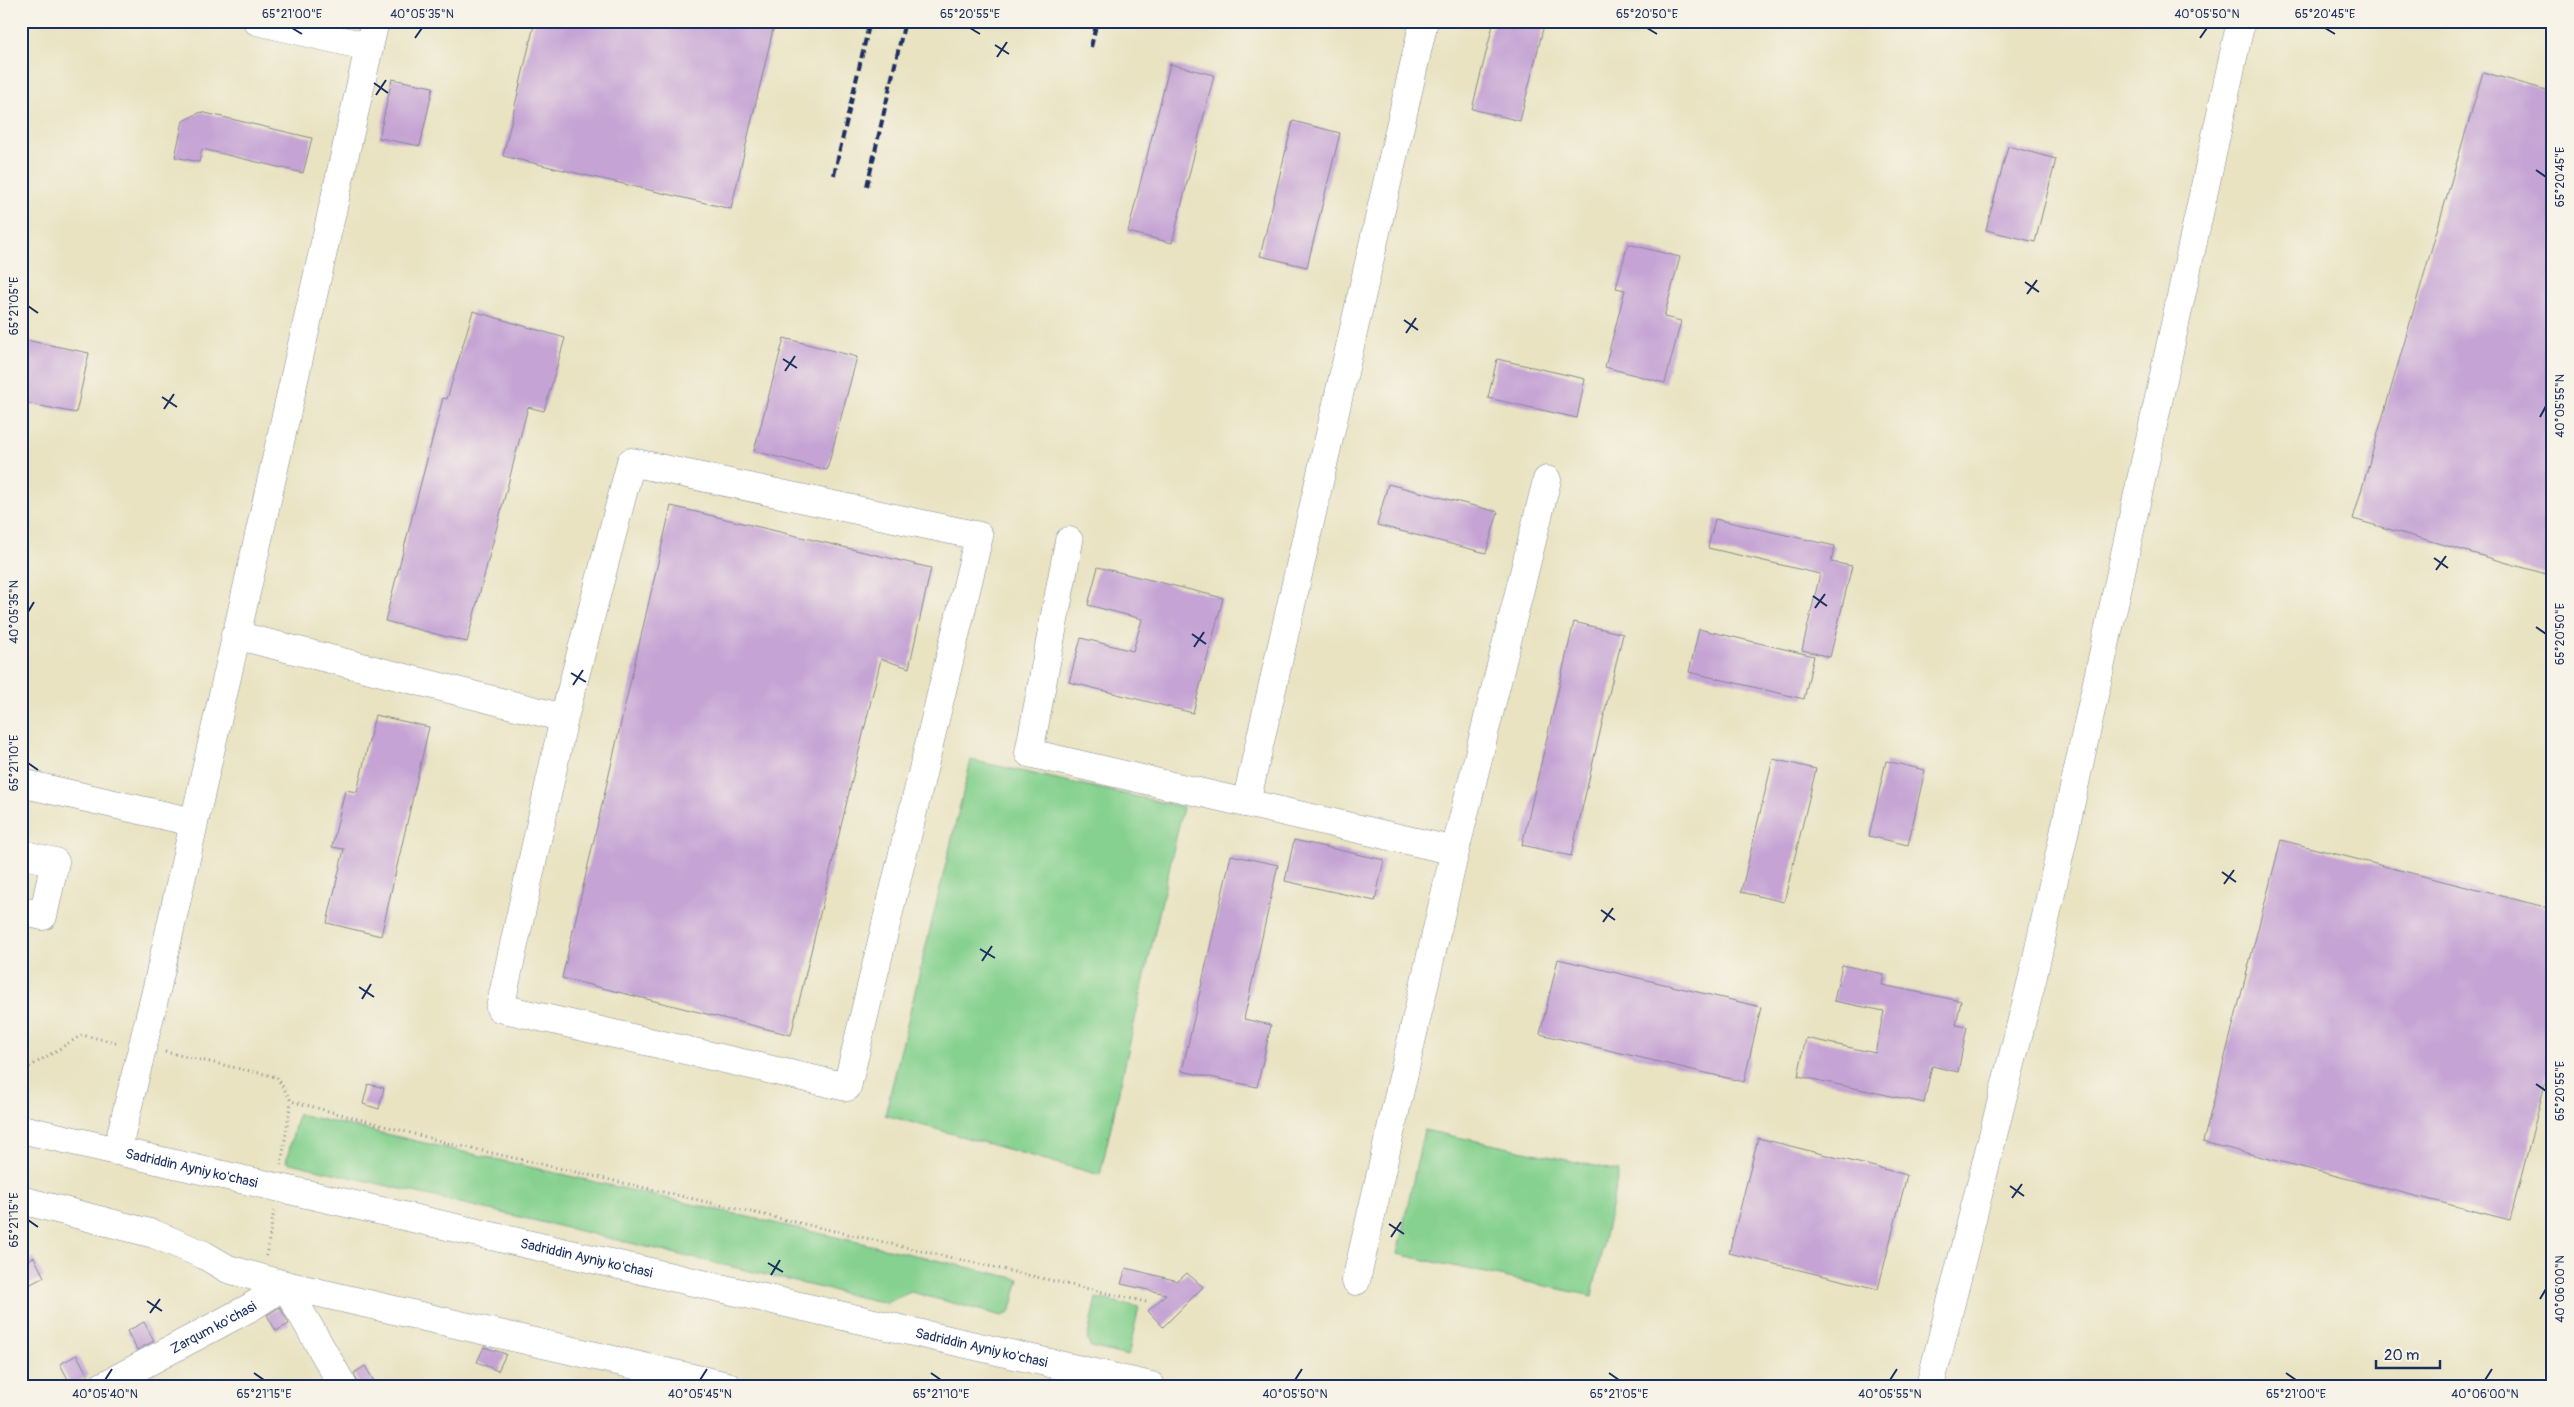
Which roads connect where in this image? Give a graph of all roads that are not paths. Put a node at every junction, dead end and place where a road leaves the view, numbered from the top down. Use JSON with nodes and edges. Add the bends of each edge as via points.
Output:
{"nodes":[{"id":1,"x":257,"y":21,"type":"edge"},
{"id":2,"x":375,"y":21,"type":"edge"},
{"id":3,"x":1424,"y":21,"type":"edge"},
{"id":4,"x":2241,"y":21,"type":"edge"},
{"id":5,"x":369,"y":47,"type":"junction"},
{"id":6,"x":1547,"y":480,"type":"dead end"},
{"id":7,"x":1069,"y":541,"type":"dead end"},
{"id":8,"x":235,"y":635,"type":"junction"},
{"id":9,"x":564,"y":718,"type":"junction"},
{"id":10,"x":21,"y":783,"type":"edge"},
{"id":11,"x":1246,"y":803,"type":"junction"},
{"id":12,"x":192,"y":822,"type":"junction"},
{"id":13,"x":1455,"y":851,"type":"junction"},
{"id":14,"x":21,"y":854,"type":"edge"},
{"id":15,"x":21,"y":911,"type":"edge"},
{"id":16,"x":21,"y":1130,"type":"edge"},
{"id":17,"x":117,"y":1151,"type":"junction"},
{"id":18,"x":21,"y":1200,"type":"edge"},
{"id":19,"x":1356,"y":1282,"type":"dead end"},
{"id":20,"x":286,"y":1285,"type":"junction"},
{"id":21,"x":1081,"y":1371,"type":"junction"},
{"id":22,"x":145,"y":1376,"type":"edge"},
{"id":23,"x":103,"y":1386,"type":"edge"},
{"id":24,"x":343,"y":1386,"type":"edge"},
{"id":25,"x":728,"y":1386,"type":"edge"},
{"id":26,"x":1104,"y":1386,"type":"edge"},
{"id":27,"x":1151,"y":1386,"type":"edge"},
{"id":28,"x":1930,"y":1386,"type":"edge"}],
"edges":[{"from":1,"to":5,"type":"street"},
{"from":2,"to":5,"type":"street"},
{"from":3,"to":11,"type":"street"},
{"from":4,"to":28,"type":"street","via":[[2033,976]]},
{"from":5,"to":8,"type":"street"},
{"from":6,"to":13,"type":"street"},
{"from":7,"to":11,"type":"street","via":[[1029,752]]},
{"from":8,"to":9,"type":"street"},
{"from":8,"to":12,"type":"street"},
{"from":9,"to":9,"type":"street","via":[[631,462],[978,536],[847,1087],[500,1008]]},
{"from":10,"to":12,"type":"street"},
{"from":11,"to":13,"type":"street"},
{"from":12,"to":17,"type":"street","via":[[157,987]]},
{"from":13,"to":19,"type":"street"},
{"from":14,"to":15,"type":"street","via":[[55,862],[43,916]]},
{"from":16,"to":17,"type":"street","name":"Sadriddin Ayniy ko'chasi"},
{"from":17,"to":21,"type":"street","name":"Sadriddin Ayniy ko'chasi"},
{"from":18,"to":20,"type":"street","via":[[154,1234],[228,1268]]},
{"from":20,"to":22,"type":"street","name":"Zarqum ko'chasi"},
{"from":20,"to":24,"type":"street"},
{"from":20,"to":25,"type":"street"},
{"from":21,"to":26,"type":"street"},
{"from":21,"to":27,"type":"street","name":"Sadriddin Ayniy ko'chasi"},
{"from":22,"to":23,"type":"street","name":"Zarqum ko'chasi"}]}
